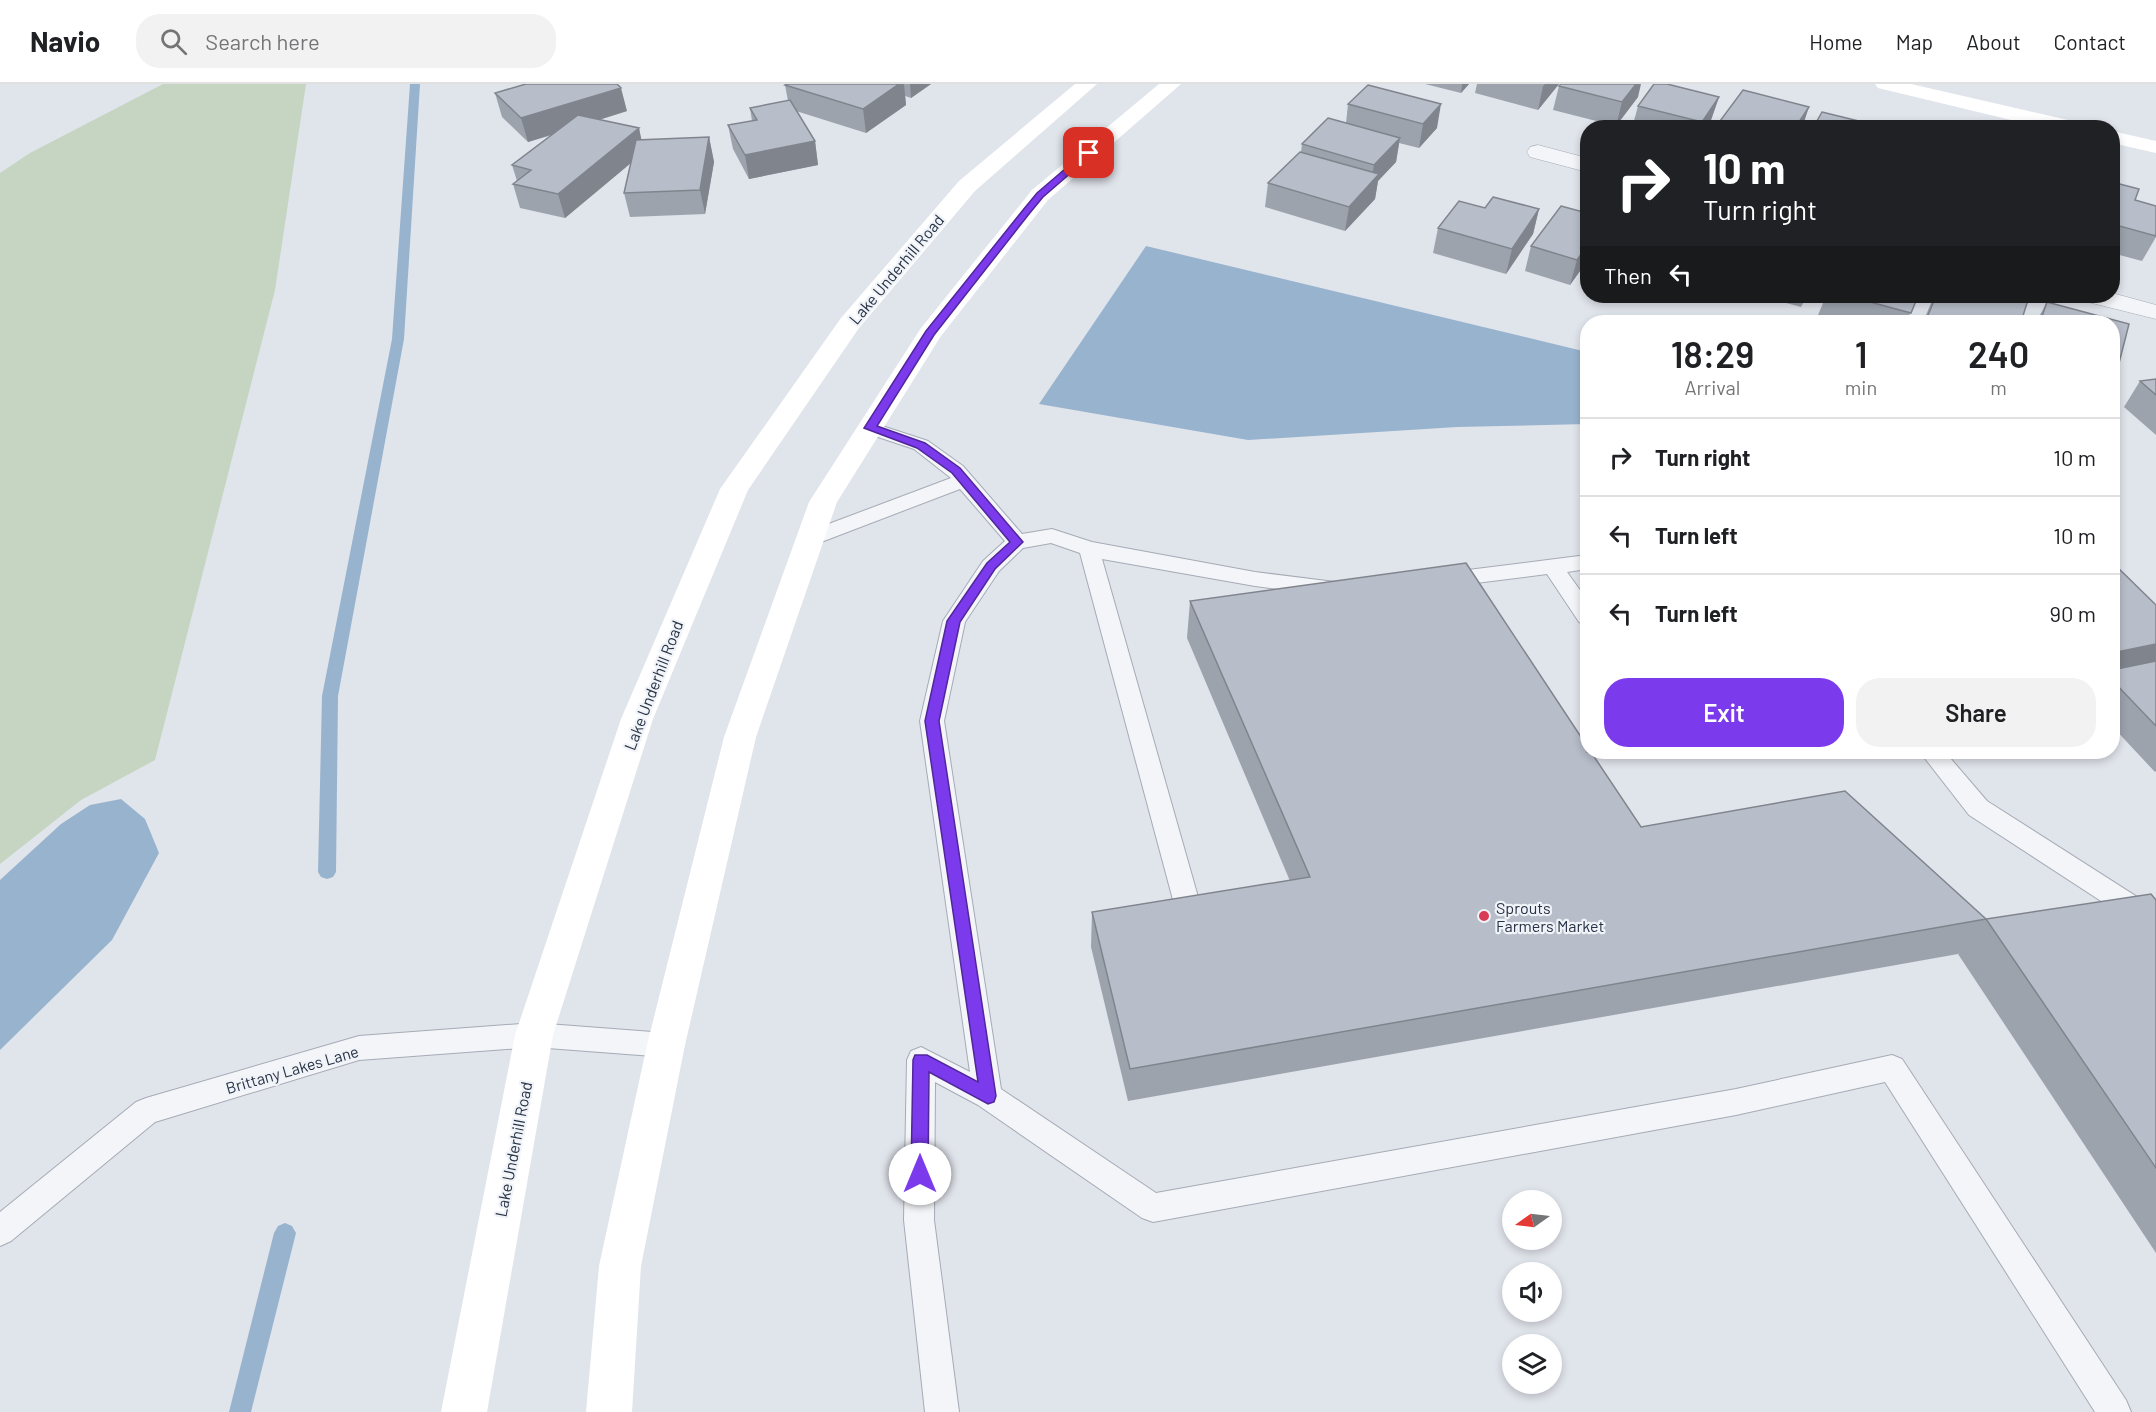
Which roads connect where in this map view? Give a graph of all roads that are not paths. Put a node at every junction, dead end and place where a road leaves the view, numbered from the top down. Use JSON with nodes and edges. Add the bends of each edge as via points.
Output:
{"nodes":[{"id":1,"x":1088,"y":84,"type":"edge"},
{"id":2,"x":1171,"y":84,"type":"edge"},
{"id":3,"x":1885,"y":84,"type":"edge"},
{"id":4,"x":2039,"y":120,"type":"edge"},
{"id":5,"x":2120,"y":139,"type":"edge"},
{"id":6,"x":2156,"y":147,"type":"edge"},
{"id":7,"x":1538,"y":152,"type":"dead end"},
{"id":8,"x":1580,"y":163,"type":"edge"},
{"id":9,"x":2120,"y":303,"type":"edge"},
{"id":10,"x":2156,"y":312,"type":"edge"},
{"id":11,"x":870,"y":428,"type":"junction"},
{"id":12,"x":965,"y":480,"type":"junction"},
{"id":13,"x":810,"y":539,"type":"junction"},
{"id":14,"x":1017,"y":542,"type":"junction"},
{"id":15,"x":1089,"y":549,"type":"junction"},
{"id":16,"x":1580,"y":563,"type":"edge"},
{"id":17,"x":1553,"y":567,"type":"junction"},
{"id":18,"x":1419,"y":584,"type":"edge"},
{"id":19,"x":1355,"y":592,"type":"edge"},
{"id":20,"x":1580,"y":607,"type":"edge"},
{"id":21,"x":1938,"y":759,"type":"edge"},
{"id":22,"x":1190,"y":911,"type":"edge"},
{"id":23,"x":2156,"y":923,"type":"edge"},
{"id":24,"x":534,"y":1035,"type":"junction"},
{"id":25,"x":666,"y":1045,"type":"junction"},
{"id":26,"x":988,"y":1096,"type":"junction"},
{"id":27,"x":0,"y":1231,"type":"edge"},
{"id":28,"x":464,"y":1412,"type":"edge"},
{"id":29,"x":609,"y":1412,"type":"edge"},
{"id":30,"x":942,"y":1412,"type":"edge"},
{"id":31,"x":2114,"y":1412,"type":"edge"}],
"edges":[{"from":1,"to":24,"type":"street","name":"Lake Underhill Road","via":[[967,186],[850,323],[734,489],[637,719]]},
{"from":2,"to":11,"type":"street","via":[[1040,195],[930,333]]},
{"from":3,"to":4,"type":"street"},
{"from":5,"to":6,"type":"street"},
{"from":7,"to":8,"type":"street"},
{"from":9,"to":10,"type":"street"},
{"from":11,"to":12,"type":"lane","via":[[921,445]]},
{"from":11,"to":13,"type":"street","via":[[823,502]]},
{"from":12,"to":13,"type":"lane"},
{"from":12,"to":14,"type":"lane"},
{"from":13,"to":25,"type":"street","via":[[740,737]]},
{"from":14,"to":15,"type":"lane","via":[[1052,536]]},
{"from":14,"to":26,"type":"lane","via":[[991,566],[954,621],[932,721]]},
{"from":15,"to":19,"type":"lane","via":[[1255,579]]},
{"from":15,"to":22,"type":"lane"},
{"from":16,"to":17,"type":"lane"},
{"from":17,"to":18,"type":"lane"},
{"from":17,"to":20,"type":"lane"},
{"from":21,"to":23,"type":"lane","via":[[1978,808]]},
{"from":24,"to":25,"type":"lane","name":"Brittany Lakes Lane"},
{"from":24,"to":27,"type":"lane","name":"Brittany Lakes Lane","via":[[359,1048],[146,1111]]},
{"from":24,"to":28,"type":"street","name":"Lake Underhill Road"},
{"from":25,"to":29,"type":"street","via":[[620,1266]]},
{"from":26,"to":30,"type":"lane","via":[[921,1060],[919,1220]]},
{"from":26,"to":31,"type":"lane","via":[[1153,1208],[1737,1102],[1892,1068]]}]}
